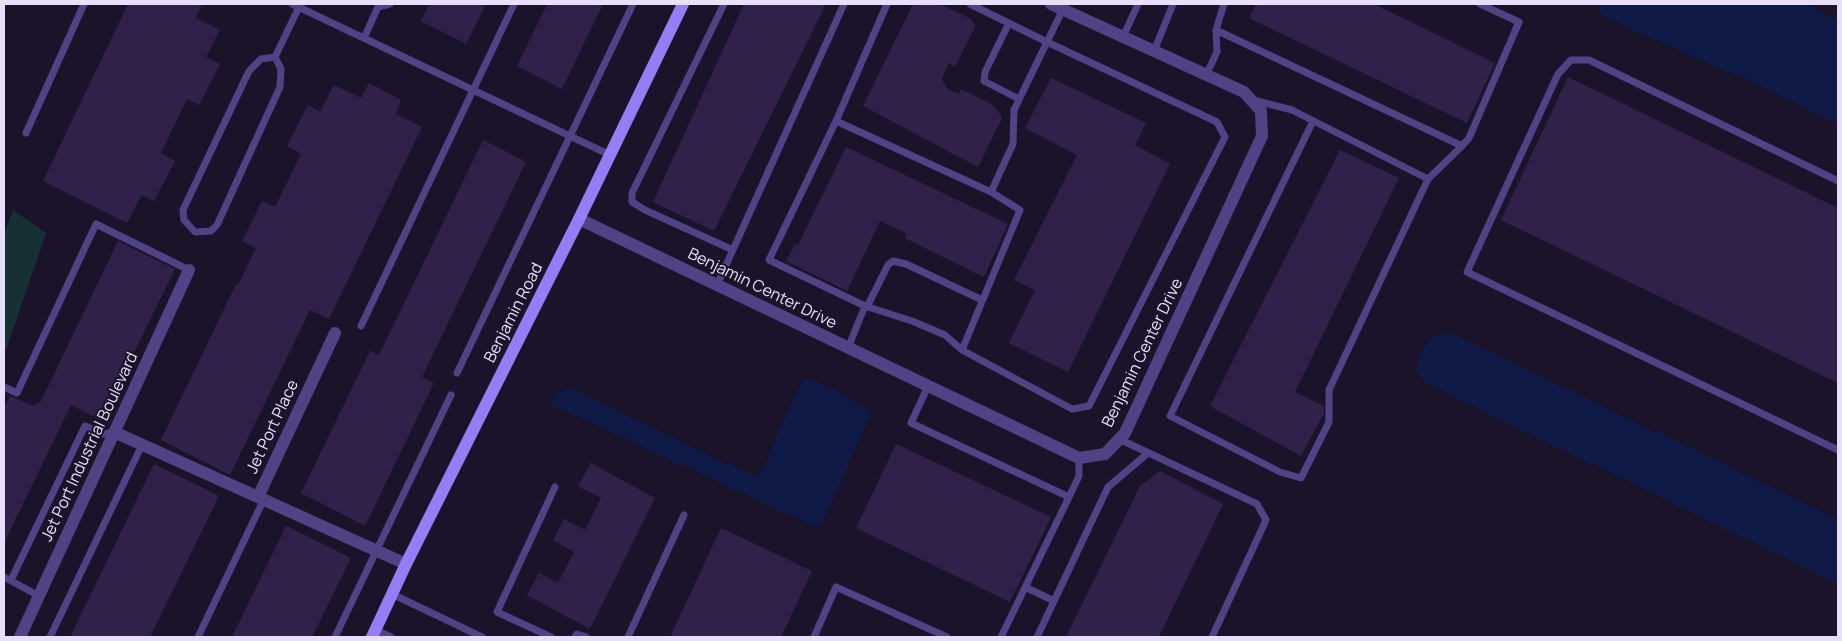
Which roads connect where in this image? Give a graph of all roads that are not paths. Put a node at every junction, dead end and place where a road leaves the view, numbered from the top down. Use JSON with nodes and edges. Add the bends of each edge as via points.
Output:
{"nodes":[{"id":1,"x":84,"y":4,"type":"edge"},
{"id":2,"x":390,"y":4,"type":"edge"},
{"id":3,"x":514,"y":4,"type":"edge"},
{"id":4,"x":633,"y":4,"type":"edge"},
{"id":5,"x":683,"y":4,"type":"edge"},
{"id":6,"x":724,"y":4,"type":"edge"},
{"id":7,"x":844,"y":4,"type":"edge"},
{"id":8,"x":887,"y":4,"type":"edge"},
{"id":9,"x":970,"y":4,"type":"edge"},
{"id":10,"x":1051,"y":4,"type":"edge"},
{"id":11,"x":1138,"y":4,"type":"edge"},
{"id":12,"x":1173,"y":4,"type":"edge"},
{"id":13,"x":1224,"y":4,"type":"edge"},
{"id":14,"x":1480,"y":4,"type":"edge"},
{"id":15,"x":295,"y":5,"type":"edge"},
{"id":16,"x":377,"y":6,"type":"edge"},
{"id":17,"x":1063,"y":9,"type":"junction"},
{"id":18,"x":1010,"y":23,"type":"junction"},
{"id":19,"x":1216,"y":30,"type":"junction"},
{"id":20,"x":1123,"y":37,"type":"junction"},
{"id":21,"x":364,"y":38,"type":"junction"},
{"id":22,"x":1047,"y":42,"type":"junction"},
{"id":23,"x":1154,"y":51,"type":"junction"},
{"id":24,"x":275,"y":57,"type":"junction"},
{"id":25,"x":1206,"y":75,"type":"junction"},
{"id":26,"x":471,"y":90,"type":"junction"},
{"id":27,"x":1019,"y":99,"type":"junction"},
{"id":28,"x":1250,"y":99,"type":"junction"},
{"id":29,"x":836,"y":121,"type":"junction"},
{"id":30,"x":1314,"y":121,"type":"junction"},
{"id":31,"x":26,"y":133,"type":"dead end"},
{"id":32,"x":569,"y":136,"type":"junction"},
{"id":33,"x":1462,"y":146,"type":"junction"},
{"id":34,"x":610,"y":156,"type":"junction"},
{"id":35,"x":1428,"y":178,"type":"junction"},
{"id":36,"x":1838,"y":181,"type":"edge"},
{"id":37,"x":991,"y":192,"type":"junction"},
{"id":38,"x":579,"y":219,"type":"junction"},
{"id":39,"x":733,"y":250,"type":"junction"},
{"id":40,"x":189,"y":270,"type":"joint"},
{"id":41,"x":717,"y":285,"type":"junction"},
{"id":42,"x":982,"y":300,"type":"junction"},
{"id":43,"x":866,"y":306,"type":"junction"},
{"id":44,"x":361,"y":326,"type":"dead end"},
{"id":45,"x":336,"y":333,"type":"dead end"},
{"id":46,"x":848,"y":348,"type":"junction"},
{"id":47,"x":962,"y":350,"type":"junction"},
{"id":48,"x":457,"y":373,"type":"dead end"},
{"id":49,"x":928,"y":386,"type":"junction"},
{"id":50,"x":4,"y":387,"type":"edge"},
{"id":51,"x":451,"y":396,"type":"dead end"},
{"id":52,"x":114,"y":432,"type":"junction"},
{"id":53,"x":1119,"y":440,"type":"junction"},
{"id":54,"x":142,"y":445,"type":"junction"},
{"id":55,"x":1838,"y":450,"type":"edge"},
{"id":56,"x":1148,"y":453,"type":"junction"},
{"id":57,"x":1079,"y":458,"type":"junction"},
{"id":58,"x":555,"y":486,"type":"dead end"},
{"id":59,"x":261,"y":498,"type":"junction"},
{"id":60,"x":1069,"y":498,"type":"junction"},
{"id":61,"x":684,"y":515,"type":"dead end"},
{"id":62,"x":377,"y":551,"type":"junction"},
{"id":63,"x":406,"y":564,"type":"junction"},
{"id":64,"x":7,"y":579,"type":"edge"},
{"id":65,"x":1025,"y":587,"type":"junction"},
{"id":66,"x":392,"y":594,"type":"junction"},
{"id":67,"x":39,"y":596,"type":"junction"},
{"id":68,"x":1054,"y":601,"type":"junction"},
{"id":69,"x":374,"y":634,"type":"edge"},
{"id":70,"x":20,"y":637,"type":"edge"},
{"id":71,"x":50,"y":637,"type":"edge"},
{"id":72,"x":198,"y":637,"type":"edge"},
{"id":73,"x":335,"y":637,"type":"edge"},
{"id":74,"x":391,"y":637,"type":"edge"},
{"id":75,"x":482,"y":637,"type":"edge"},
{"id":76,"x":551,"y":637,"type":"edge"},
{"id":77,"x":575,"y":637,"type":"edge"},
{"id":78,"x":586,"y":637,"type":"edge"},
{"id":79,"x":628,"y":637,"type":"edge"},
{"id":80,"x":814,"y":637,"type":"edge"},
{"id":81,"x":947,"y":637,"type":"edge"},
{"id":82,"x":1001,"y":637,"type":"edge"},
{"id":83,"x":1037,"y":637,"type":"edge"},
{"id":84,"x":1212,"y":637,"type":"edge"}],
"edges":[{"from":1,"to":31,"type":"lane"},
{"from":2,"to":16,"type":"lane"},
{"from":3,"to":26,"type":"lane"},
{"from":4,"to":32,"type":"lane"},
{"from":5,"to":34,"type":"street","name":"Benjamin Road"},
{"from":6,"to":39,"type":"lane","via":[[632,193],[632,202]]},
{"from":7,"to":39,"type":"lane"},
{"from":8,"to":29,"type":"lane"},
{"from":9,"to":18,"type":"lane"},
{"from":10,"to":17,"type":"street","name":"Benjamin Center Drive"},
{"from":11,"to":20,"type":"lane"},
{"from":12,"to":23,"type":"lane"},
{"from":13,"to":19,"type":"lane"},
{"from":14,"to":33,"type":"lane","via":[[1519,22],[1469,138]]},
{"from":15,"to":21,"type":"lane"},
{"from":15,"to":24,"type":"lane"},
{"from":16,"to":21,"type":"lane"},
{"from":17,"to":20,"type":"street","name":"Benjamin Center Drive"},
{"from":17,"to":22,"type":"lane"},
{"from":18,"to":22,"type":"lane"},
{"from":18,"to":27,"type":"lane","via":[[985,72],[984,81]]},
{"from":19,"to":25,"type":"lane","via":[[1217,52]]},
{"from":19,"to":33,"type":"lane"},
{"from":20,"to":23,"type":"street","name":"Benjamin Center Drive"},
{"from":21,"to":26,"type":"lane"},
{"from":22,"to":27,"type":"lane"},
{"from":22,"to":47,"type":"lane","via":[[1217,122],[1225,137],[1089,406],[1072,409]]},
{"from":23,"to":25,"type":"street","name":"Benjamin Center Drive"},
{"from":24,"to":24,"type":"lane","via":[[281,69],[280,86],[233,191],[217,226],[211,231],[195,232],[184,220],[183,210],[249,72],[261,59]]},
{"from":25,"to":28,"type":"street","name":"Benjamin Center Drive","via":[[1244,92]]},
{"from":26,"to":32,"type":"lane"},
{"from":26,"to":44,"type":"lane"},
{"from":27,"to":37,"type":"lane","via":[[1014,110],[1013,144]]},
{"from":28,"to":30,"type":"lane","via":[[1292,110]]},
{"from":28,"to":53,"type":"street","name":"Benjamin Center Drive","via":[[1261,111],[1262,136],[1125,434]]},
{"from":29,"to":37,"type":"lane"},
{"from":29,"to":43,"type":"lane","via":[[770,260]]},
{"from":30,"to":35,"type":"lane"},
{"from":30,"to":35,"type":"lane","via":[[1170,416],[1272,468],[1301,478],[1329,422],[1329,390]]},
{"from":32,"to":34,"type":"lane"},
{"from":32,"to":48,"type":"lane"},
{"from":33,"to":35,"type":"lane"},
{"from":34,"to":38,"type":"street","name":"Benjamin Road"},
{"from":36,"to":55,"type":"lane","via":[[1588,60],[1572,60],[1558,74],[1467,272]]},
{"from":37,"to":42,"type":"lane","via":[[1020,210]]},
{"from":38,"to":41,"type":"street","name":"Benjamin Center Drive"},
{"from":38,"to":63,"type":"street","name":"Benjamin Road"},
{"from":39,"to":41,"type":"lane"},
{"from":40,"to":50,"type":"lane","via":[[96,224],[17,393]]},
{"from":40,"to":52,"type":"street","name":"Jet Port Industrial Boulevard"},
{"from":41,"to":46,"type":"street","name":"Benjamin Center Drive"},
{"from":42,"to":43,"type":"lane","via":[[893,261]]},
{"from":42,"to":47,"type":"lane"},
{"from":43,"to":46,"type":"lane"},
{"from":43,"to":47,"type":"lane","via":[[945,335]]},
{"from":45,"to":59,"type":"street","name":"Jet Port Place"},
{"from":46,"to":49,"type":"street","name":"Benjamin Center Drive"},
{"from":49,"to":57,"type":"street","name":"Benjamin Center Drive"},
{"from":49,"to":60,"type":"lane","via":[[911,423]]},
{"from":51,"to":62,"type":"lane"},
{"from":52,"to":54,"type":"street"},
{"from":52,"to":64,"type":"lane","via":[[104,434],[85,426]]},
{"from":52,"to":67,"type":"street","name":"Jet Port Industrial Boulevard"},
{"from":53,"to":56,"type":"lane"},
{"from":53,"to":57,"type":"street","name":"Benjamin Center Drive","via":[[1105,454]]},
{"from":54,"to":59,"type":"street"},
{"from":54,"to":71,"type":"lane"},
{"from":56,"to":68,"type":"lane","via":[[1108,487]]},
{"from":56,"to":84,"type":"lane","via":[[1257,504],[1266,520]]},
{"from":57,"to":60,"type":"lane","via":[[1079,476]]},
{"from":58,"to":76,"type":"lane","via":[[497,612]]},
{"from":59,"to":62,"type":"street","name":"Jet Port Place"},
{"from":59,"to":72,"type":"lane"},
{"from":60,"to":65,"type":"lane"},
{"from":61,"to":79,"type":"lane"},
{"from":62,"to":63,"type":"street","name":"Jet Port Place"},
{"from":62,"to":73,"type":"lane"},
{"from":63,"to":66,"type":"street","name":"Benjamin Road"},
{"from":64,"to":67,"type":"lane"},
{"from":65,"to":68,"type":"lane"},
{"from":65,"to":82,"type":"lane"},
{"from":66,"to":69,"type":"street","name":"Benjamin Road"},
{"from":66,"to":75,"type":"lane"},
{"from":67,"to":70,"type":"street","name":"Jet Port Industrial Boulevard"},
{"from":68,"to":83,"type":"lane"},
{"from":69,"to":74,"type":"lane"},
{"from":77,"to":78,"type":"lane","via":[[577,634]]},
{"from":80,"to":81,"type":"lane","via":[[836,587]]}]}
